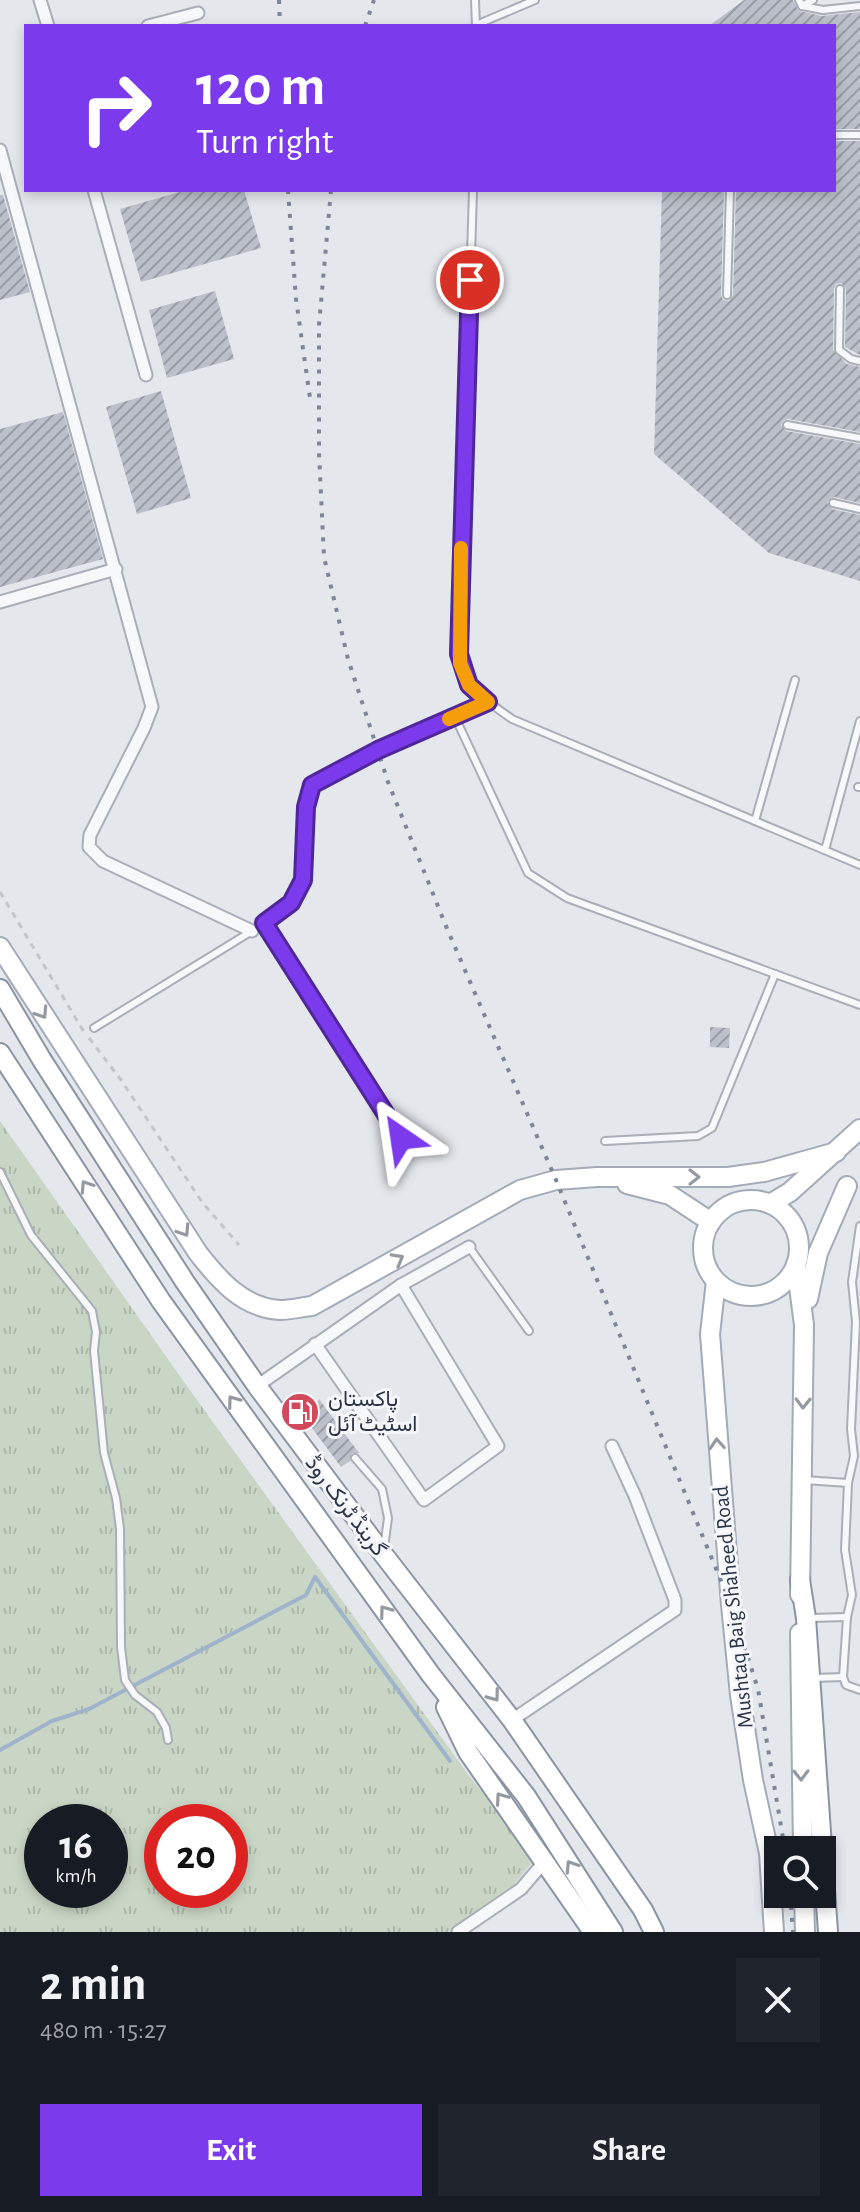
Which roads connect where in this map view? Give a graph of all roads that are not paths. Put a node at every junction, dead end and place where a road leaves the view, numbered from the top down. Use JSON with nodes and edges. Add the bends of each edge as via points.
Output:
{"nodes":[{"id":1,"x":40,"y":0,"type":"edge"},
{"id":2,"x":475,"y":0,"type":"edge"},
{"id":3,"x":535,"y":0,"type":"edge"},
{"id":4,"x":813,"y":0,"type":"edge"},
{"id":5,"x":801,"y":3,"type":"edge"},
{"id":6,"x":860,"y":6,"type":"edge"},
{"id":7,"x":198,"y":13,"type":"dead end"},
{"id":8,"x":47,"y":24,"type":"edge"},
{"id":9,"x":156,"y":24,"type":"edge"},
{"id":10,"x":476,"y":24,"type":"edge"},
{"id":11,"x":481,"y":24,"type":"edge"},
{"id":12,"x":836,"y":135,"type":"edge"},
{"id":13,"x":860,"y":135,"type":"edge"},
{"id":14,"x":0,"y":150,"type":"edge"},
{"id":15,"x":95,"y":192,"type":"edge"},
{"id":16,"x":473,"y":192,"type":"edge"},
{"id":17,"x":730,"y":192,"type":"edge"},
{"id":18,"x":840,"y":289,"type":"dead end"},
{"id":19,"x":727,"y":295,"type":"dead end"},
{"id":20,"x":860,"y":361,"type":"edge"},
{"id":21,"x":146,"y":375,"type":"dead end"},
{"id":22,"x":787,"y":425,"type":"dead end"},
{"id":23,"x":860,"y":438,"type":"edge"},
{"id":24,"x":833,"y":503,"type":"dead end"},
{"id":25,"x":860,"y":509,"type":"edge"},
{"id":26,"x":116,"y":569,"type":"junction"},
{"id":27,"x":0,"y":602,"type":"edge"},
{"id":28,"x":795,"y":680,"type":"dead end"},
{"id":29,"x":488,"y":702,"type":"junction"},
{"id":30,"x":455,"y":717,"type":"junction"},
{"id":31,"x":860,"y":721,"type":"edge"},
{"id":32,"x":755,"y":821,"type":"junction"},
{"id":33,"x":825,"y":850,"type":"junction"},
{"id":34,"x":860,"y":865,"type":"edge"},
{"id":35,"x":264,"y":923,"type":"junction"},
{"id":36,"x":252,"y":931,"type":"junction"},
{"id":37,"x":0,"y":947,"type":"edge"},
{"id":38,"x":775,"y":974,"type":"junction"},
{"id":39,"x":0,"y":989,"type":"edge"},
{"id":40,"x":860,"y":1005,"type":"edge"},
{"id":41,"x":94,"y":1028,"type":"dead end"},
{"id":42,"x":0,"y":1053,"type":"edge"},
{"id":43,"x":860,"y":1129,"type":"edge"},
{"id":44,"x":401,"y":1138,"type":"dead end"},
{"id":45,"x":605,"y":1141,"type":"dead end"},
{"id":46,"x":836,"y":1152,"type":"junction"},
{"id":47,"x":860,"y":1171,"type":"edge"},
{"id":48,"x":0,"y":1172,"type":"edge"},
{"id":49,"x":597,"y":1177,"type":"junction"},
{"id":50,"x":847,"y":1186,"type":"junction"},
{"id":51,"x":770,"y":1204,"type":"junction"},
{"id":52,"x":711,"y":1222,"type":"junction"},
{"id":53,"x":860,"y":1226,"type":"edge"},
{"id":54,"x":469,"y":1247,"type":"joint"},
{"id":55,"x":798,"y":1256,"type":"junction"},
{"id":56,"x":716,"y":1281,"type":"junction"},
{"id":57,"x":401,"y":1285,"type":"junction"},
{"id":58,"x":858,"y":1324,"type":"edge"},
{"id":59,"x":804,"y":1325,"type":"junction"},
{"id":60,"x":529,"y":1331,"type":"dead end"},
{"id":61,"x":315,"y":1344,"type":"junction"},
{"id":62,"x":257,"y":1386,"type":"junction"},
{"id":63,"x":311,"y":1402,"type":"dead end"},
{"id":64,"x":275,"y":1411,"type":"junction"},
{"id":65,"x":612,"y":1446,"type":"dead end"},
{"id":66,"x":857,"y":1454,"type":"edge"},
{"id":67,"x":355,"y":1458,"type":"dead end"},
{"id":68,"x":802,"y":1480,"type":"junction"},
{"id":69,"x":848,"y":1483,"type":"junction"},
{"id":70,"x":383,"y":1554,"type":"junction"},
{"id":71,"x":800,"y":1580,"type":"junction"},
{"id":72,"x":847,"y":1617,"type":"junction"},
{"id":73,"x":806,"y":1618,"type":"junction"},
{"id":74,"x":441,"y":1629,"type":"junction"},
{"id":75,"x":414,"y":1652,"type":"junction"},
{"id":76,"x":431,"y":1675,"type":"junction"},
{"id":77,"x":843,"y":1677,"type":"junction"},
{"id":78,"x":811,"y":1678,"type":"junction"},
{"id":79,"x":860,"y":1690,"type":"edge"},
{"id":80,"x":512,"y":1720,"type":"junction"},
{"id":81,"x":168,"y":1740,"type":"dead end"},
{"id":82,"x":803,"y":1836,"type":"edge"},
{"id":83,"x":545,"y":1861,"type":"junction"},
{"id":84,"x":804,"y":1908,"type":"edge"},
{"id":85,"x":458,"y":1932,"type":"edge"},
{"id":86,"x":593,"y":1932,"type":"edge"},
{"id":87,"x":613,"y":1932,"type":"edge"},
{"id":88,"x":654,"y":1932,"type":"edge"},
{"id":89,"x":774,"y":1932,"type":"edge"},
{"id":90,"x":805,"y":1932,"type":"edge"},
{"id":91,"x":828,"y":1932,"type":"edge"}],
"edges":[{"from":1,"to":8,"type":"street"},
{"from":2,"to":10,"type":"lane"},
{"from":3,"to":11,"type":"lane"},
{"from":4,"to":5,"type":"lane"},
{"from":5,"to":6,"type":"lane","via":[[823,10]]},
{"from":7,"to":9,"type":"street"},
{"from":12,"to":13,"type":"lane"},
{"from":14,"to":26,"type":"street"},
{"from":15,"to":21,"type":"street"},
{"from":16,"to":29,"type":"lane","via":[[459,654],[469,685]]},
{"from":17,"to":19,"type":"lane"},
{"from":18,"to":20,"type":"lane","via":[[839,350]]},
{"from":22,"to":23,"type":"lane"},
{"from":24,"to":25,"type":"lane"},
{"from":26,"to":27,"type":"street"},
{"from":26,"to":36,"type":"street","via":[[152,707],[90,835],[89,847],[103,861]]},
{"from":28,"to":32,"type":"lane"},
{"from":29,"to":30,"type":"lane"},
{"from":29,"to":32,"type":"lane","via":[[512,719]]},
{"from":30,"to":35,"type":"lane","via":[[312,785],[303,880],[291,903]]},
{"from":30,"to":38,"type":"lane","via":[[528,873],[567,898]]},
{"from":31,"to":33,"type":"lane"},
{"from":32,"to":33,"type":"lane"},
{"from":33,"to":34,"type":"lane"},
{"from":35,"to":36,"type":"lane"},
{"from":35,"to":44,"type":"lane"},
{"from":36,"to":41,"type":"lane"},
{"from":37,"to":49,"type":"main road","one_way":true,"via":[[198,1253],[219,1281],[249,1302],[279,1310],[312,1306],[520,1190]]},
{"from":38,"to":40,"type":"lane"},
{"from":38,"to":45,"type":"lane","via":[[712,1128],[698,1136]]},
{"from":39,"to":62,"type":"main road","name":"گرینڈ ٹرنک روڈ","via":[[168,1256]]},
{"from":75,"to":42,"type":"main road","name":"گرینڈ ٹرنک روڈ","one_way":true,"via":[[161,1301]]},
{"from":43,"to":46,"type":"main road"},
{"from":49,"to":46,"type":"main road","one_way":true,"via":[[728,1177]]},
{"from":46,"to":51,"type":"main road"},
{"from":47,"to":50,"type":"main road"},
{"from":48,"to":81,"type":"lane","via":[[31,1235],[92,1311],[104,1453],[120,1529],[125,1680],[157,1712]]},
{"from":49,"to":52,"type":"main road","via":[[670,1195]]},
{"from":50,"to":55,"type":"main road"},
{"from":50,"to":59,"type":"main road","via":[[818,1253]]},
{"from":51,"to":52,"type":"main road","via":[[744,1201]]},
{"from":51,"to":55,"type":"main road","via":[[791,1222]]},
{"from":52,"to":56,"type":"main road","via":[[703,1245]]},
{"from":53,"to":58,"type":"lane","via":[[852,1282]]},
{"from":54,"to":57,"type":"street"},
{"from":54,"to":60,"type":"lane"},
{"from":55,"to":56,"type":"main road","via":[[788,1278],[761,1295],[737,1293]]},
{"from":55,"to":59,"type":"main road"},
{"from":89,"to":56,"type":"main road","name":"Mushtaq Baig Shaheed Road","one_way":true,"via":[[769,1853],[744,1723],[731,1605],[710,1334]]},
{"from":57,"to":61,"type":"street"},
{"from":57,"to":61,"type":"street","via":[[498,1446],[424,1500]]},
{"from":58,"to":66,"type":"lane","via":[[851,1415]]},
{"from":59,"to":68,"type":"main road","one_way":true},
{"from":61,"to":62,"type":"street"},
{"from":62,"to":64,"type":"main road","name":"گرینڈ ٹرنک روڈ"},
{"from":63,"to":64,"type":"lane","via":[[292,1402]]},
{"from":64,"to":70,"type":"main road","name":"گرینڈ ٹرنک روڈ"},
{"from":65,"to":80,"type":"street","via":[[675,1610]]},
{"from":66,"to":69,"type":"lane"},
{"from":67,"to":70,"type":"lane","via":[[382,1489],[388,1518]]},
{"from":68,"to":69,"type":"lane"},
{"from":68,"to":71,"type":"main road"},
{"from":69,"to":72,"type":"lane","via":[[845,1550],[852,1595]]},
{"from":70,"to":74,"type":"main road","name":"گرینڈ ٹرنک روڈ"},
{"from":71,"to":73,"type":"main road"},
{"from":71,"to":82,"type":"main road","one_way":true},
{"from":72,"to":73,"type":"lane"},
{"from":72,"to":77,"type":"lane"},
{"from":73,"to":78,"type":"main road"},
{"from":74,"to":75,"type":"main road"},
{"from":74,"to":80,"type":"main road","name":"گرینڈ ٹرنک روڈ","one_way":true},
{"from":75,"to":76,"type":"main road","name":"گرینڈ ٹرنک روڈ"},
{"from":83,"to":76,"type":"main road","one_way":true,"via":[[468,1752]]},
{"from":87,"to":76,"type":"main road","name":"گرینڈ ٹرنک روڈ","one_way":true,"via":[[526,1796]]},
{"from":77,"to":78,"type":"lane"},
{"from":77,"to":79,"type":"lane","via":[[846,1685]]},
{"from":78,"to":91,"type":"main road"},
{"from":80,"to":88,"type":"main road","name":"گرینڈ ٹرنک روڈ"},
{"from":83,"to":85,"type":"street","via":[[521,1889]]},
{"from":83,"to":86,"type":"main road"},
{"from":84,"to":90,"type":"main road"}]}
